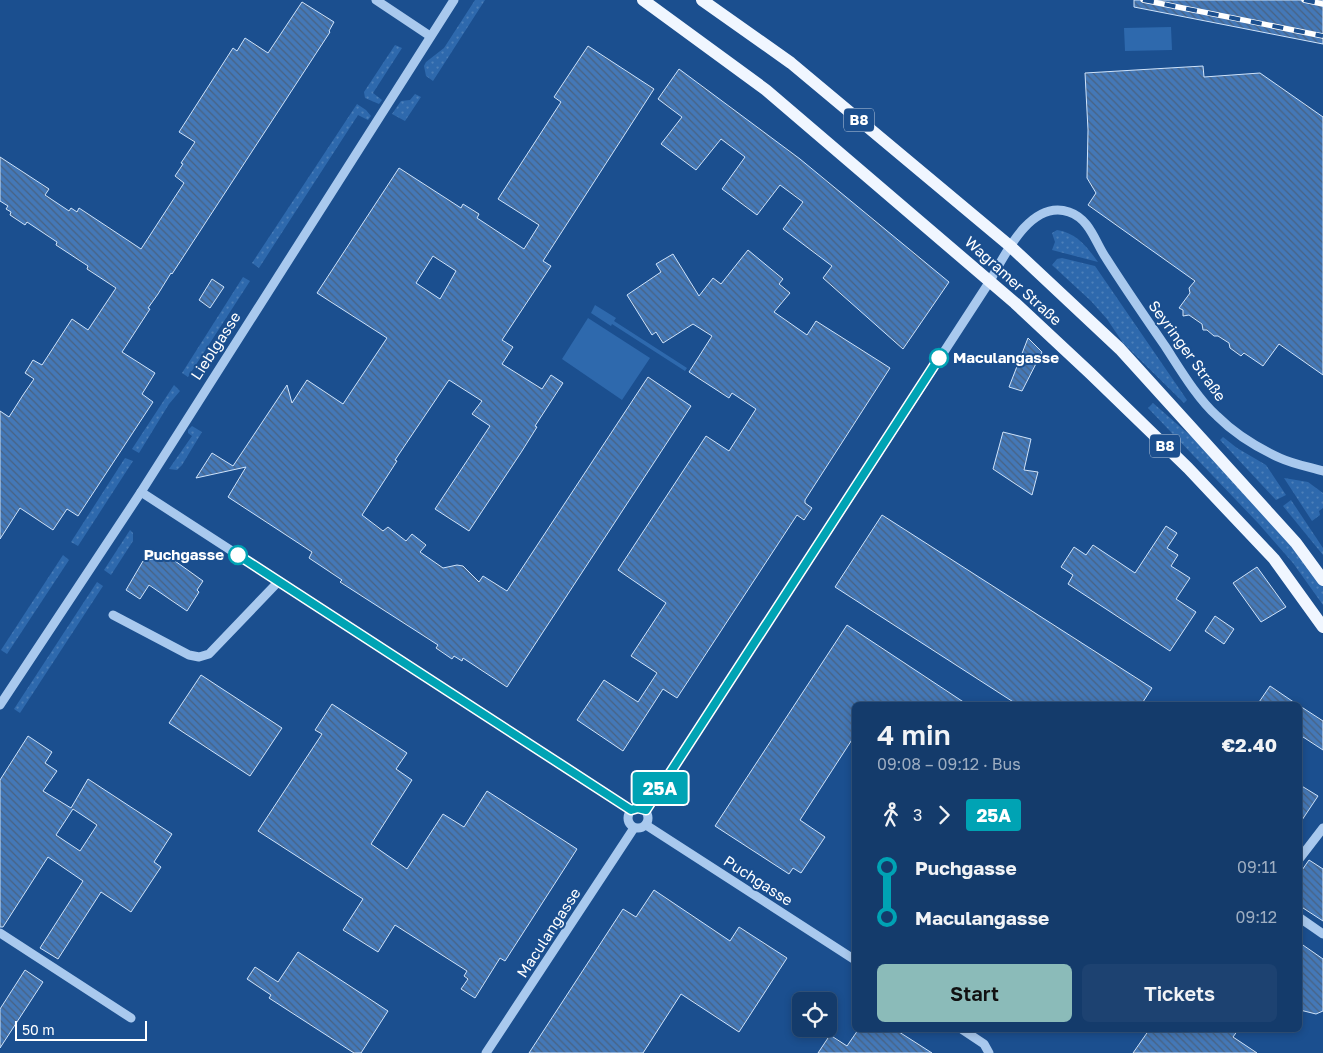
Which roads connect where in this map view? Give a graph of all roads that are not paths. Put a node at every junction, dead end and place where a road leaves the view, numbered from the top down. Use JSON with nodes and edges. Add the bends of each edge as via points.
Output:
{"nodes":[{"id":1,"x":376,"y":0,"type":"edge"},
{"id":2,"x":454,"y":0,"type":"edge"},
{"id":3,"x":643,"y":0,"type":"edge"},
{"id":4,"x":702,"y":0,"type":"edge"},
{"id":5,"x":430,"y":36,"type":"junction"},
{"id":6,"x":1010,"y":246,"type":"junction"},
{"id":7,"x":990,"y":281,"type":"junction"},
{"id":8,"x":1323,"y":471,"type":"edge"},
{"id":9,"x":141,"y":492,"type":"junction"},
{"id":10,"x":1323,"y":580,"type":"edge"},
{"id":11,"x":278,"y":581,"type":"junction"},
{"id":12,"x":113,"y":615,"type":"dead end"},
{"id":13,"x":1323,"y":627,"type":"edge"},
{"id":14,"x":0,"y":705,"type":"edge"},
{"id":15,"x":631,"y":810,"type":"junction"},
{"id":16,"x":646,"y":810,"type":"junction"},
{"id":17,"x":646,"y":825,"type":"junction"},
{"id":18,"x":634,"y":828,"type":"junction"},
{"id":19,"x":1323,"y":828,"type":"edge"},
{"id":20,"x":1302,"y":855,"type":"edge"},
{"id":21,"x":1302,"y":919,"type":"edge"},
{"id":22,"x":0,"y":933,"type":"edge"},
{"id":23,"x":1323,"y":934,"type":"edge"},
{"id":24,"x":852,"y":958,"type":"edge"},
{"id":25,"x":131,"y":1018,"type":"dead end"},
{"id":26,"x":966,"y":1032,"type":"edge"},
{"id":27,"x":486,"y":1053,"type":"edge"},
{"id":28,"x":989,"y":1053,"type":"edge"}],
"edges":[{"from":1,"to":5,"type":"street"},
{"from":2,"to":5,"type":"street","name":"Lieblgasse"},
{"from":3,"to":7,"type":"main road","name":"Wagramer Straße","number":"B8","via":[[766,90]]},
{"from":4,"to":6,"type":"main road","name":"Wagramer Straße","number":"B8","via":[[791,63]]},
{"from":5,"to":9,"type":"street","name":"Lieblgasse"},
{"from":6,"to":7,"type":"street"},
{"from":6,"to":8,"type":"street","name":"Seyringer Straße","via":[[1021,231],[1042,214],[1060,210],[1082,219],[1185,376],[1216,416],[1247,440],[1280,458]]},
{"from":6,"to":10,"type":"main road","name":"Wagramer Straße","number":"B8","via":[[1120,350],[1296,543]]},
{"from":7,"to":13,"type":"main road","name":"Wagramer Straße","number":"B8","via":[[1188,468],[1274,559]]},
{"from":7,"to":16,"type":"street"},
{"from":9,"to":11,"type":"street"},
{"from":9,"to":14,"type":"street","name":"Lieblgasse"},
{"from":11,"to":12,"type":"street","via":[[209,654],[200,657],[189,655]]},
{"from":11,"to":15,"type":"street"},
{"from":15,"to":16,"type":"street"},
{"from":15,"to":18,"type":"street","via":[[628,818]]},
{"from":16,"to":17,"type":"street","via":[[649,818]]},
{"from":17,"to":18,"type":"street"},
{"from":17,"to":24,"type":"street","name":"Puchgasse"},
{"from":18,"to":27,"type":"street","name":"Maculangasse"},
{"from":19,"to":20,"type":"street"},
{"from":21,"to":23,"type":"street"},
{"from":22,"to":25,"type":"street"},
{"from":26,"to":28,"type":"street","via":[[984,1044]]}]}
